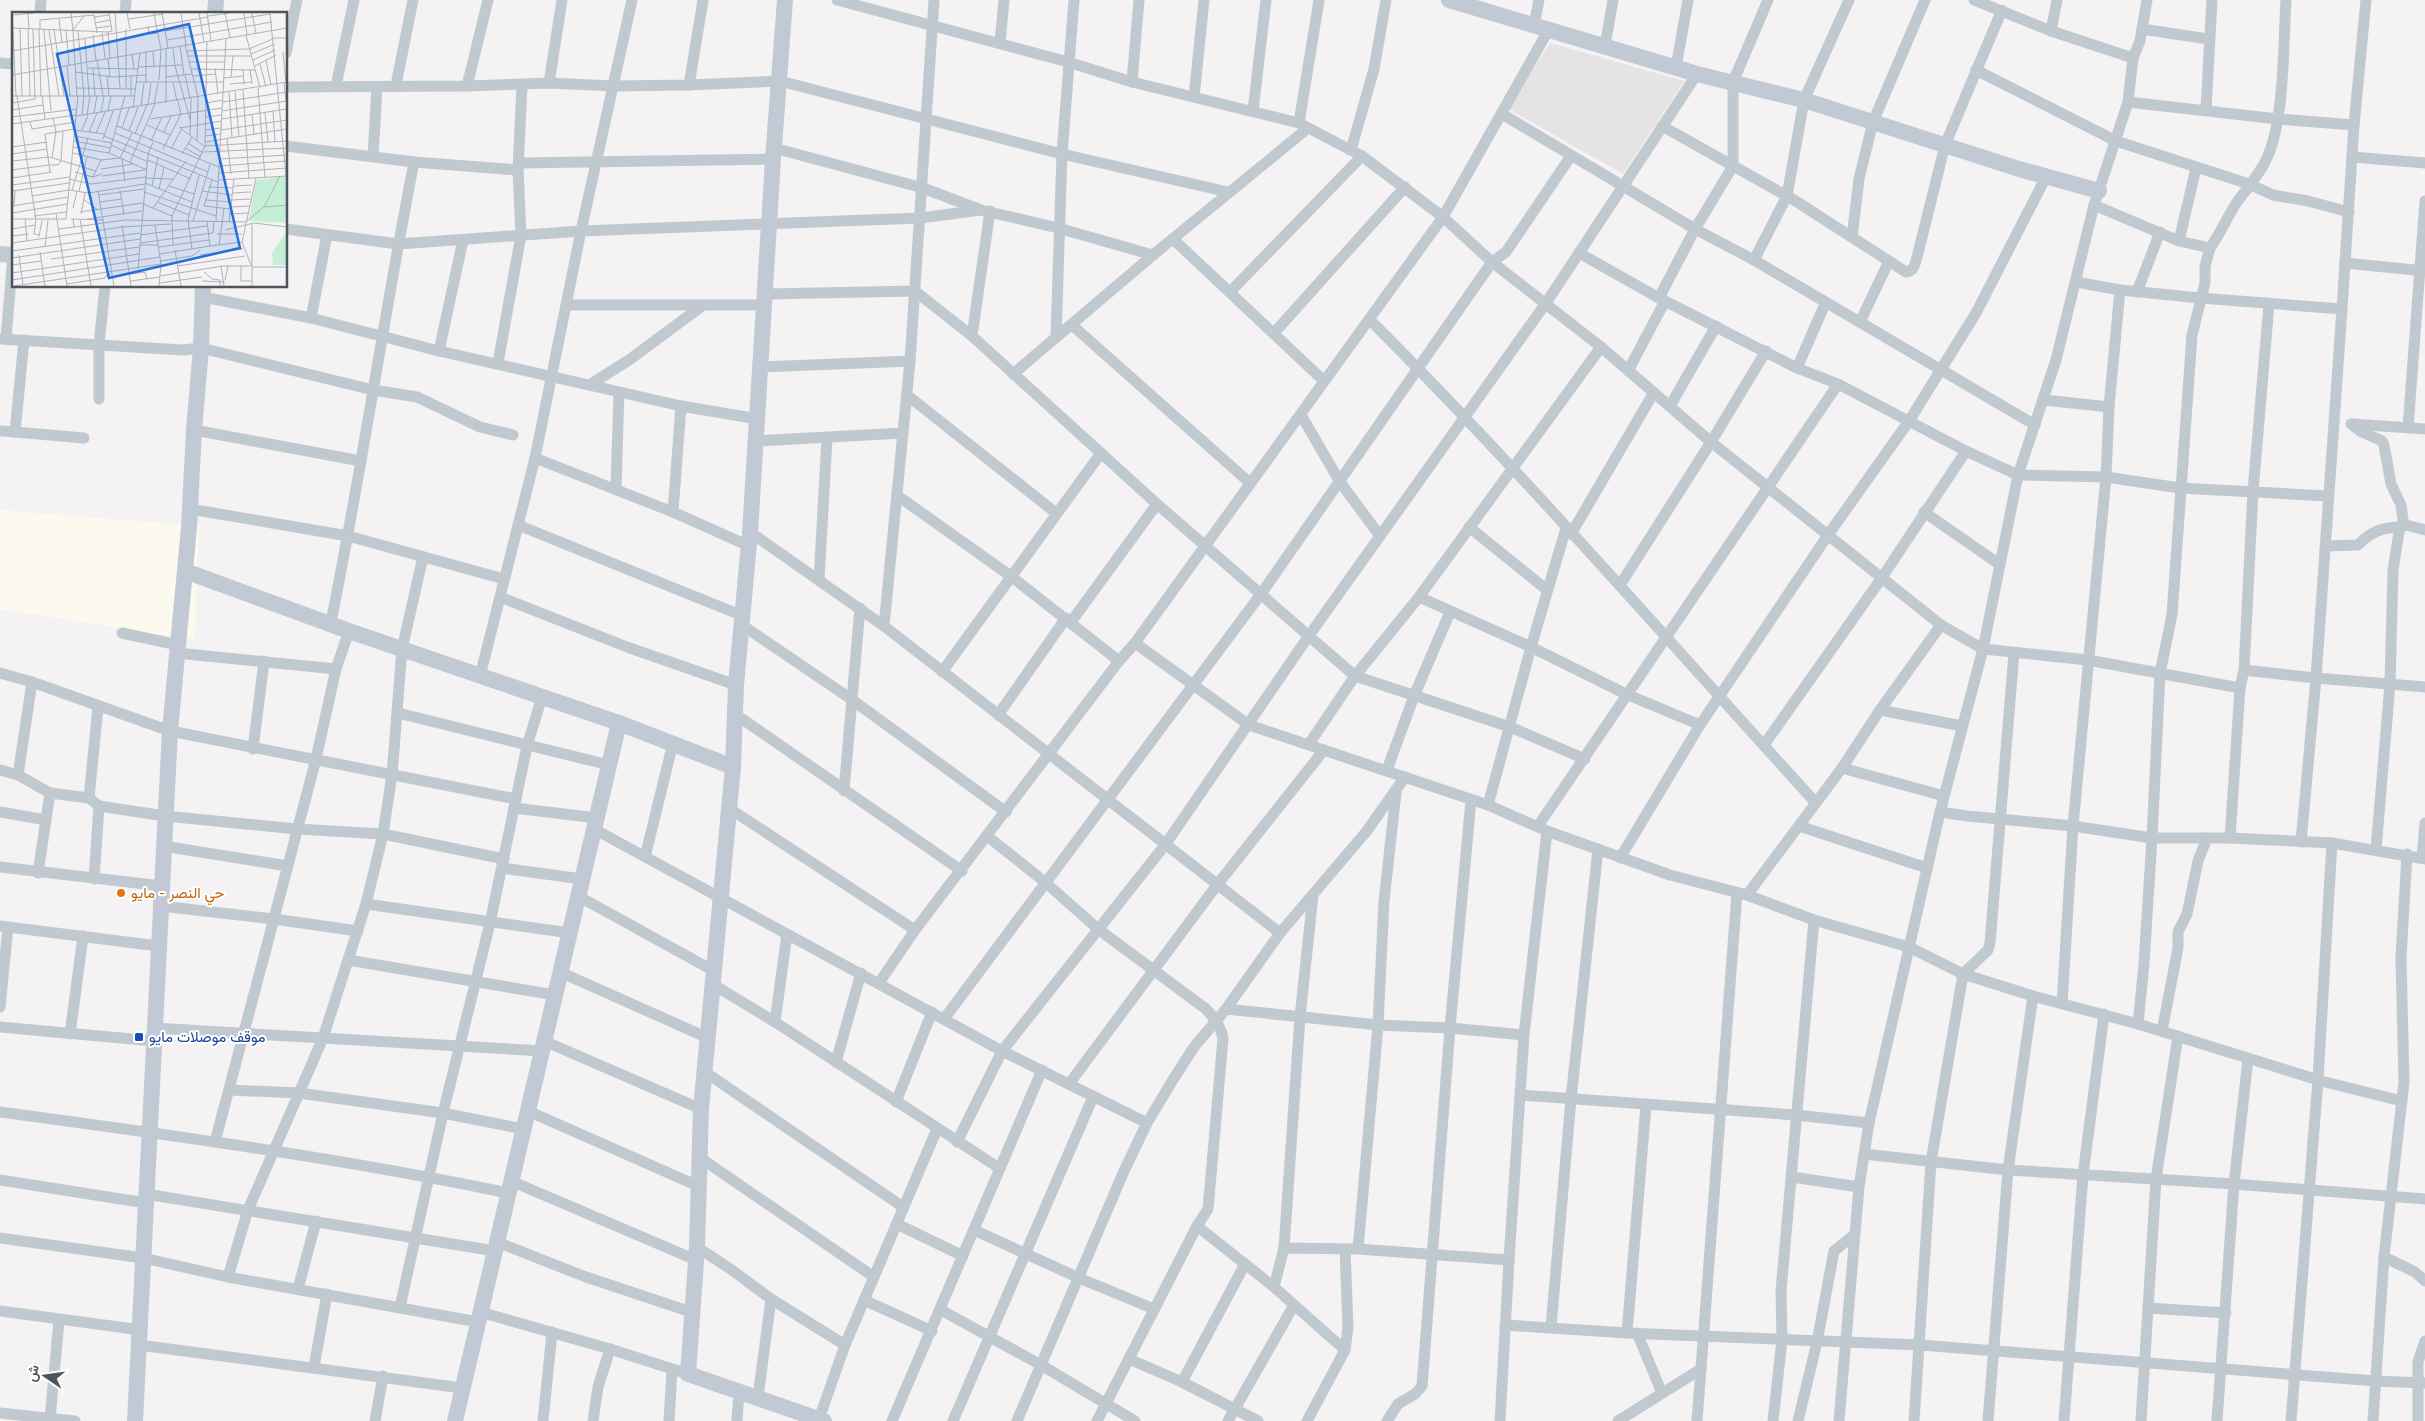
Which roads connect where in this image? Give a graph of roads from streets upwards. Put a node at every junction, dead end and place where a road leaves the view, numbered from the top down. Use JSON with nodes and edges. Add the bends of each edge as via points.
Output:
{"nodes":[{"id":1,"x":297,"y":0,"type":"edge"},
{"id":2,"x":354,"y":0,"type":"edge"},
{"id":3,"x":413,"y":0,"type":"edge"},
{"id":4,"x":488,"y":0,"type":"edge"},
{"id":5,"x":562,"y":0,"type":"edge"},
{"id":6,"x":632,"y":0,"type":"edge"},
{"id":7,"x":703,"y":0,"type":"edge"},
{"id":8,"x":785,"y":0,"type":"edge"},
{"id":9,"x":837,"y":0,"type":"edge"},
{"id":10,"x":934,"y":0,"type":"edge"},
{"id":11,"x":1004,"y":0,"type":"edge"},
{"id":12,"x":1074,"y":0,"type":"edge"},
{"id":13,"x":1139,"y":0,"type":"edge"},
{"id":14,"x":1204,"y":0,"type":"edge"},
{"id":15,"x":1266,"y":0,"type":"edge"},
{"id":16,"x":1319,"y":0,"type":"edge"},
{"id":17,"x":1386,"y":0,"type":"edge"},
{"id":18,"x":1449,"y":0,"type":"edge"},
{"id":19,"x":1539,"y":0,"type":"edge"},
{"id":20,"x":1613,"y":0,"type":"edge"},
{"id":21,"x":1688,"y":0,"type":"edge"},
{"id":22,"x":1768,"y":0,"type":"edge"},
{"id":23,"x":1848,"y":0,"type":"edge"},
{"id":24,"x":1925,"y":0,"type":"edge"},
{"id":25,"x":2057,"y":0,"type":"edge"},
{"id":26,"x":2147,"y":0,"type":"edge"},
{"id":27,"x":2212,"y":0,"type":"edge"},
{"id":28,"x":2286,"y":0,"type":"edge"},
{"id":29,"x":2366,"y":0,"type":"edge"},
{"id":30,"x":1980,"y":1,"type":"edge"},
{"id":31,"x":1466,"y":2,"type":"edge"},
{"id":32,"x":857,"y":3,"type":"edge"},
{"id":33,"x":2002,"y":10,"type":"junction"},
{"id":34,"x":932,"y":25,"type":"junction"},
{"id":35,"x":1542,"y":27,"type":"junction"},
{"id":36,"x":2142,"y":29,"type":"junction"},
{"id":37,"x":2051,"y":31,"type":"junction"},
{"id":38,"x":2208,"y":39,"type":"junction"},
{"id":39,"x":288,"y":43,"type":"edge"},
{"id":40,"x":1000,"y":43,"type":"junction"},
{"id":41,"x":1605,"y":46,"type":"junction"},
{"id":42,"x":2133,"y":58,"type":"junction"},
{"id":43,"x":1068,"y":62,"type":"junction"},
{"id":44,"x":1676,"y":67,"type":"junction"},
{"id":45,"x":1976,"y":70,"type":"junction"},
{"id":46,"x":1697,"y":74,"type":"junction"},
{"id":47,"x":780,"y":81,"type":"junction"},
{"id":48,"x":1132,"y":82,"type":"junction"},
{"id":49,"x":1733,"y":82,"type":"junction"},
{"id":50,"x":549,"y":83,"type":"junction"},
{"id":51,"x":396,"y":85,"type":"junction"},
{"id":52,"x":522,"y":85,"type":"junction"},
{"id":53,"x":689,"y":85,"type":"junction"},
{"id":54,"x":336,"y":86,"type":"junction"},
{"id":55,"x":467,"y":86,"type":"junction"},
{"id":56,"x":612,"y":86,"type":"junction"},
{"id":57,"x":288,"y":87,"type":"edge"},
{"id":58,"x":377,"y":87,"type":"junction"},
{"id":59,"x":1194,"y":97,"type":"junction"},
{"id":60,"x":1804,"y":100,"type":"junction"},
{"id":61,"x":2128,"y":102,"type":"junction"},
{"id":62,"x":2206,"y":109,"type":"junction"},
{"id":63,"x":1253,"y":111,"type":"junction"},
{"id":64,"x":1502,"y":114,"type":"junction"},
{"id":65,"x":926,"y":117,"type":"junction"},
{"id":66,"x":2278,"y":119,"type":"junction"},
{"id":67,"x":1873,"y":122,"type":"junction"},
{"id":68,"x":1303,"y":125,"type":"junction"},
{"id":69,"x":2354,"y":125,"type":"junction"},
{"id":70,"x":1662,"y":126,"type":"junction"},
{"id":71,"x":2116,"y":141,"type":"junction"},
{"id":72,"x":1945,"y":145,"type":"junction"},
{"id":73,"x":288,"y":146,"type":"edge"},
{"id":74,"x":1351,"y":150,"type":"junction"},
{"id":75,"x":773,"y":153,"type":"junction"},
{"id":76,"x":1062,"y":154,"type":"junction"},
{"id":77,"x":373,"y":156,"type":"junction"},
{"id":78,"x":1362,"y":156,"type":"junction"},
{"id":79,"x":1571,"y":156,"type":"junction"},
{"id":80,"x":2352,"y":157,"type":"junction"},
{"id":81,"x":597,"y":160,"type":"junction"},
{"id":82,"x":414,"y":162,"type":"junction"},
{"id":83,"x":2425,"y":163,"type":"edge"},
{"id":84,"x":1733,"y":166,"type":"junction"},
{"id":85,"x":519,"y":167,"type":"junction"},
{"id":86,"x":2196,"y":168,"type":"junction"},
{"id":87,"x":2046,"y":177,"type":"junction"},
{"id":88,"x":2250,"y":184,"type":"junction"},
{"id":89,"x":1622,"y":185,"type":"junction"},
{"id":90,"x":1405,"y":187,"type":"junction"},
{"id":91,"x":923,"y":188,"type":"junction"},
{"id":92,"x":1228,"y":192,"type":"junction"},
{"id":93,"x":1787,"y":196,"type":"junction"},
{"id":94,"x":2097,"y":198,"type":"junction"},
{"id":95,"x":2425,"y":201,"type":"edge"},
{"id":96,"x":985,"y":211,"type":"junction"},
{"id":97,"x":2349,"y":212,"type":"junction"},
{"id":98,"x":1443,"y":217,"type":"junction"},
{"id":99,"x":920,"y":218,"type":"junction"},
{"id":100,"x":770,"y":223,"type":"junction"},
{"id":101,"x":1058,"y":228,"type":"junction"},
{"id":102,"x":288,"y":229,"type":"edge"},
{"id":103,"x":1695,"y":229,"type":"junction"},
{"id":104,"x":581,"y":231,"type":"junction"},
{"id":105,"x":2160,"y":232,"type":"junction"},
{"id":106,"x":327,"y":235,"type":"junction"},
{"id":107,"x":521,"y":235,"type":"junction"},
{"id":108,"x":1852,"y":237,"type":"junction"},
{"id":109,"x":1173,"y":239,"type":"junction"},
{"id":110,"x":463,"y":240,"type":"junction"},
{"id":111,"x":2179,"y":241,"type":"junction"},
{"id":112,"x":398,"y":244,"type":"junction"},
{"id":113,"x":2210,"y":248,"type":"junction"},
{"id":114,"x":1579,"y":253,"type":"junction"},
{"id":115,"x":1153,"y":255,"type":"junction"},
{"id":116,"x":1754,"y":260,"type":"junction"},
{"id":117,"x":1889,"y":261,"type":"junction"},
{"id":118,"x":1492,"y":262,"type":"junction"},
{"id":119,"x":12,"y":263,"type":"edge"},
{"id":120,"x":2345,"y":263,"type":"junction"},
{"id":121,"x":2422,"y":271,"type":"edge"},
{"id":122,"x":2076,"y":282,"type":"junction"},
{"id":123,"x":105,"y":288,"type":"edge"},
{"id":124,"x":2120,"y":290,"type":"junction"},
{"id":125,"x":203,"y":291,"type":"edge"},
{"id":126,"x":915,"y":291,"type":"junction"},
{"id":127,"x":1230,"y":292,"type":"junction"},
{"id":128,"x":2137,"y":292,"type":"junction"},
{"id":129,"x":2200,"y":298,"type":"junction"},
{"id":130,"x":1662,"y":299,"type":"junction"},
{"id":131,"x":765,"y":300,"type":"junction"},
{"id":132,"x":1546,"y":303,"type":"junction"},
{"id":133,"x":1825,"y":304,"type":"junction"},
{"id":134,"x":2269,"y":304,"type":"junction"},
{"id":135,"x":567,"y":305,"type":"junction"},
{"id":136,"x":702,"y":306,"type":"junction"},
{"id":137,"x":2342,"y":309,"type":"junction"},
{"id":138,"x":311,"y":318,"type":"junction"},
{"id":139,"x":1370,"y":320,"type":"junction"},
{"id":140,"x":1860,"y":322,"type":"junction"},
{"id":141,"x":1072,"y":326,"type":"junction"},
{"id":142,"x":1716,"y":326,"type":"junction"},
{"id":143,"x":1274,"y":333,"type":"junction"},
{"id":144,"x":972,"y":336,"type":"junction"},
{"id":145,"x":383,"y":337,"type":"junction"},
{"id":146,"x":1056,"y":337,"type":"junction"},
{"id":147,"x":3,"y":339,"type":"edge"},
{"id":148,"x":24,"y":340,"type":"junction"},
{"id":149,"x":99,"y":345,"type":"junction"},
{"id":150,"x":1601,"y":346,"type":"junction"},
{"id":151,"x":202,"y":348,"type":"junction"},
{"id":152,"x":1766,"y":350,"type":"junction"},
{"id":153,"x":439,"y":351,"type":"junction"},
{"id":154,"x":910,"y":361,"type":"junction"},
{"id":155,"x":498,"y":363,"type":"junction"},
{"id":156,"x":761,"y":367,"type":"junction"},
{"id":157,"x":1418,"y":368,"type":"junction"},
{"id":158,"x":1797,"y":368,"type":"junction"},
{"id":159,"x":1940,"y":368,"type":"junction"},
{"id":160,"x":1628,"y":371,"type":"junction"},
{"id":161,"x":1013,"y":374,"type":"junction"},
{"id":162,"x":552,"y":375,"type":"junction"},
{"id":163,"x":1324,"y":381,"type":"junction"},
{"id":164,"x":591,"y":384,"type":"junction"},
{"id":165,"x":1838,"y":384,"type":"junction"},
{"id":166,"x":373,"y":390,"type":"junction"},
{"id":167,"x":618,"y":392,"type":"junction"},
{"id":168,"x":1653,"y":394,"type":"junction"},
{"id":169,"x":907,"y":395,"type":"junction"},
{"id":170,"x":99,"y":399,"type":"dead end"},
{"id":171,"x":2044,"y":400,"type":"junction"},
{"id":172,"x":681,"y":406,"type":"junction"},
{"id":173,"x":1670,"y":406,"type":"junction"},
{"id":174,"x":2109,"y":407,"type":"junction"},
{"id":175,"x":1301,"y":415,"type":"junction"},
{"id":176,"x":1463,"y":418,"type":"junction"},
{"id":177,"x":758,"y":419,"type":"junction"},
{"id":178,"x":1909,"y":421,"type":"junction"},
{"id":179,"x":2334,"y":422,"type":"junction"},
{"id":180,"x":2351,"y":424,"type":"junction"},
{"id":181,"x":2035,"y":425,"type":"junction"},
{"id":182,"x":2408,"y":428,"type":"junction"},
{"id":183,"x":2425,"y":429,"type":"edge"},
{"id":184,"x":194,"y":430,"type":"junction"},
{"id":185,"x":0,"y":431,"type":"edge"},
{"id":186,"x":15,"y":432,"type":"junction"},
{"id":187,"x":903,"y":433,"type":"junction"},
{"id":188,"x":513,"y":435,"type":"dead end"},
{"id":189,"x":84,"y":438,"type":"dead end"},
{"id":190,"x":827,"y":438,"type":"junction"},
{"id":191,"x":755,"y":441,"type":"junction"},
{"id":192,"x":1711,"y":442,"type":"junction"},
{"id":193,"x":1966,"y":451,"type":"junction"},
{"id":194,"x":1101,"y":453,"type":"junction"},
{"id":195,"x":535,"y":458,"type":"junction"},
{"id":196,"x":361,"y":461,"type":"junction"},
{"id":197,"x":1514,"y":468,"type":"junction"},
{"id":198,"x":2018,"y":475,"type":"junction"},
{"id":199,"x":2106,"y":477,"type":"junction"},
{"id":200,"x":1340,"y":482,"type":"junction"},
{"id":201,"x":1250,"y":483,"type":"junction"},
{"id":202,"x":1769,"y":488,"type":"junction"},
{"id":203,"x":2180,"y":488,"type":"junction"},
{"id":204,"x":616,"y":489,"type":"junction"},
{"id":205,"x":2254,"y":490,"type":"junction"},
{"id":206,"x":898,"y":496,"type":"junction"},
{"id":207,"x":2328,"y":496,"type":"junction"},
{"id":208,"x":1157,"y":504,"type":"junction"},
{"id":209,"x":190,"y":509,"type":"junction"},
{"id":210,"x":673,"y":512,"type":"junction"},
{"id":211,"x":1924,"y":512,"type":"junction"},
{"id":212,"x":1056,"y":513,"type":"junction"},
{"id":213,"x":518,"y":525,"type":"junction"},
{"id":214,"x":2401,"y":525,"type":"junction"},
{"id":215,"x":1469,"y":527,"type":"junction"},
{"id":216,"x":2425,"y":530,"type":"edge"},
{"id":217,"x":1569,"y":531,"type":"junction"},
{"id":218,"x":1828,"y":535,"type":"junction"},
{"id":219,"x":348,"y":536,"type":"junction"},
{"id":220,"x":1380,"y":536,"type":"junction"},
{"id":221,"x":749,"y":539,"type":"junction"},
{"id":222,"x":1207,"y":545,"type":"junction"},
{"id":223,"x":2326,"y":546,"type":"junction"},
{"id":224,"x":423,"y":557,"type":"junction"},
{"id":225,"x":1999,"y":564,"type":"junction"},
{"id":226,"x":185,"y":571,"type":"junction"},
{"id":227,"x":1012,"y":577,"type":"junction"},
{"id":228,"x":504,"y":579,"type":"junction"},
{"id":229,"x":1881,"y":579,"type":"junction"},
{"id":230,"x":819,"y":580,"type":"junction"},
{"id":231,"x":1620,"y":585,"type":"junction"},
{"id":232,"x":1547,"y":590,"type":"junction"},
{"id":233,"x":1261,"y":594,"type":"junction"},
{"id":234,"x":500,"y":597,"type":"junction"},
{"id":235,"x":1419,"y":597,"type":"junction"},
{"id":236,"x":860,"y":608,"type":"junction"},
{"id":237,"x":1450,"y":612,"type":"junction"},
{"id":238,"x":742,"y":620,"type":"junction"},
{"id":239,"x":1068,"y":620,"type":"junction"},
{"id":240,"x":331,"y":622,"type":"junction"},
{"id":241,"x":1941,"y":625,"type":"junction"},
{"id":242,"x":884,"y":626,"type":"junction"},
{"id":243,"x":349,"y":631,"type":"junction"},
{"id":244,"x":122,"y":633,"type":"dead end"},
{"id":245,"x":1667,"y":636,"type":"junction"},
{"id":246,"x":1308,"y":637,"type":"junction"},
{"id":247,"x":1135,"y":643,"type":"junction"},
{"id":248,"x":1530,"y":647,"type":"junction"},
{"id":249,"x":178,"y":649,"type":"junction"},
{"id":250,"x":402,"y":649,"type":"junction"},
{"id":251,"x":1983,"y":649,"type":"junction"},
{"id":252,"x":2014,"y":653,"type":"junction"},
{"id":253,"x":264,"y":660,"type":"junction"},
{"id":254,"x":2088,"y":660,"type":"junction"},
{"id":255,"x":1118,"y":661,"type":"junction"},
{"id":256,"x":336,"y":669,"type":"junction"},
{"id":257,"x":2244,"y":670,"type":"junction"},
{"id":258,"x":942,"y":672,"type":"junction"},
{"id":259,"x":0,"y":673,"type":"edge"},
{"id":260,"x":2160,"y":673,"type":"junction"},
{"id":261,"x":480,"y":676,"type":"junction"},
{"id":262,"x":1355,"y":676,"type":"junction"},
{"id":263,"x":2316,"y":678,"type":"junction"},
{"id":264,"x":32,"y":682,"type":"junction"},
{"id":265,"x":2390,"y":684,"type":"junction"},
{"id":266,"x":736,"y":685,"type":"junction"},
{"id":267,"x":1191,"y":685,"type":"junction"},
{"id":268,"x":2425,"y":687,"type":"edge"},
{"id":269,"x":2240,"y":688,"type":"junction"},
{"id":270,"x":1626,"y":694,"type":"junction"},
{"id":271,"x":1414,"y":696,"type":"junction"},
{"id":272,"x":542,"y":697,"type":"junction"},
{"id":273,"x":1720,"y":697,"type":"junction"},
{"id":274,"x":851,"y":699,"type":"junction"},
{"id":275,"x":98,"y":707,"type":"junction"},
{"id":276,"x":1880,"y":710,"type":"junction"},
{"id":277,"x":398,"y":713,"type":"junction"},
{"id":278,"x":734,"y":714,"type":"junction"},
{"id":279,"x":998,"y":715,"type":"junction"},
{"id":280,"x":619,"y":723,"type":"junction"},
{"id":281,"x":1248,"y":725,"type":"junction"},
{"id":282,"x":1700,"y":726,"type":"junction"},
{"id":283,"x":1962,"y":726,"type":"junction"},
{"id":284,"x":1510,"y":727,"type":"junction"},
{"id":285,"x":170,"y":731,"type":"junction"},
{"id":286,"x":673,"y":743,"type":"junction"},
{"id":287,"x":1309,"y":744,"type":"junction"},
{"id":288,"x":1764,"y":745,"type":"junction"},
{"id":289,"x":528,"y":746,"type":"junction"},
{"id":290,"x":252,"y":748,"type":"junction"},
{"id":291,"x":1324,"y":750,"type":"junction"},
{"id":292,"x":1049,"y":754,"type":"junction"},
{"id":293,"x":1585,"y":759,"type":"junction"},
{"id":294,"x":316,"y":760,"type":"junction"},
{"id":295,"x":609,"y":765,"type":"junction"},
{"id":296,"x":733,"y":767,"type":"junction"},
{"id":297,"x":1842,"y":768,"type":"junction"},
{"id":298,"x":0,"y":770,"type":"edge"},
{"id":299,"x":1387,"y":770,"type":"junction"},
{"id":300,"x":18,"y":774,"type":"junction"},
{"id":301,"x":392,"y":775,"type":"junction"},
{"id":302,"x":1405,"y":777,"type":"junction"},
{"id":303,"x":844,"y":791,"type":"junction"},
{"id":304,"x":1396,"y":791,"type":"junction"},
{"id":305,"x":50,"y":793,"type":"junction"},
{"id":306,"x":1944,"y":796,"type":"junction"},
{"id":307,"x":88,"y":798,"type":"junction"},
{"id":308,"x":1108,"y":800,"type":"junction"},
{"id":309,"x":1471,"y":800,"type":"junction"},
{"id":310,"x":1816,"y":803,"type":"junction"},
{"id":311,"x":515,"y":804,"type":"junction"},
{"id":312,"x":1488,"y":805,"type":"junction"},
{"id":313,"x":99,"y":806,"type":"junction"},
{"id":314,"x":730,"y":809,"type":"junction"},
{"id":315,"x":0,"y":812,"type":"edge"},
{"id":316,"x":1006,"y":812,"type":"junction"},
{"id":317,"x":1940,"y":812,"type":"junction"},
{"id":318,"x":165,"y":816,"type":"junction"},
{"id":319,"x":1999,"y":819,"type":"junction"},
{"id":320,"x":46,"y":820,"type":"junction"},
{"id":321,"x":595,"y":823,"type":"junction"},
{"id":322,"x":2425,"y":823,"type":"edge"},
{"id":323,"x":1799,"y":826,"type":"junction"},
{"id":324,"x":2073,"y":826,"type":"junction"},
{"id":325,"x":1542,"y":828,"type":"junction"},
{"id":326,"x":297,"y":829,"type":"junction"},
{"id":327,"x":383,"y":834,"type":"junction"},
{"id":328,"x":987,"y":836,"type":"junction"},
{"id":329,"x":2152,"y":838,"type":"junction"},
{"id":330,"x":2207,"y":838,"type":"junction"},
{"id":331,"x":2230,"y":838,"type":"junction"},
{"id":332,"x":2301,"y":842,"type":"junction"},
{"id":333,"x":2332,"y":843,"type":"junction"},
{"id":334,"x":1165,"y":845,"type":"junction"},
{"id":335,"x":163,"y":846,"type":"junction"},
{"id":336,"x":1598,"y":849,"type":"junction"},
{"id":337,"x":2376,"y":850,"type":"junction"},
{"id":338,"x":2407,"y":854,"type":"junction"},
{"id":339,"x":645,"y":858,"type":"junction"},
{"id":340,"x":1620,"y":858,"type":"junction"},
{"id":341,"x":2424,"y":858,"type":"edge"},
{"id":342,"x":503,"y":864,"type":"junction"},
{"id":343,"x":288,"y":866,"type":"junction"},
{"id":344,"x":0,"y":868,"type":"edge"},
{"id":345,"x":1927,"y":868,"type":"junction"},
{"id":346,"x":962,"y":871,"type":"junction"},
{"id":347,"x":38,"y":873,"type":"junction"},
{"id":348,"x":94,"y":879,"type":"junction"},
{"id":349,"x":582,"y":880,"type":"junction"},
{"id":350,"x":1045,"y":882,"type":"junction"},
{"id":351,"x":1218,"y":885,"type":"junction"},
{"id":352,"x":162,"y":886,"type":"junction"},
{"id":353,"x":1742,"y":894,"type":"junction"},
{"id":354,"x":1313,"y":895,"type":"junction"},
{"id":355,"x":578,"y":896,"type":"junction"},
{"id":356,"x":722,"y":899,"type":"junction"},
{"id":357,"x":366,"y":904,"type":"junction"},
{"id":358,"x":161,"y":906,"type":"junction"},
{"id":359,"x":274,"y":919,"type":"junction"},
{"id":360,"x":1814,"y":920,"type":"junction"},
{"id":361,"x":490,"y":923,"type":"junction"},
{"id":362,"x":4,"y":926,"type":"edge"},
{"id":363,"x":1098,"y":929,"type":"junction"},
{"id":364,"x":915,"y":930,"type":"junction"},
{"id":365,"x":358,"y":931,"type":"junction"},
{"id":366,"x":570,"y":933,"type":"junction"},
{"id":367,"x":1280,"y":933,"type":"junction"},
{"id":368,"x":787,"y":934,"type":"junction"},
{"id":369,"x":83,"y":936,"type":"junction"},
{"id":370,"x":158,"y":946,"type":"junction"},
{"id":371,"x":1909,"y":948,"type":"junction"},
{"id":372,"x":348,"y":960,"type":"junction"},
{"id":373,"x":1154,"y":970,"type":"junction"},
{"id":374,"x":560,"y":972,"type":"junction"},
{"id":375,"x":861,"y":972,"type":"junction"},
{"id":376,"x":1963,"y":974,"type":"junction"},
{"id":377,"x":714,"y":978,"type":"junction"},
{"id":378,"x":474,"y":980,"type":"junction"},
{"id":379,"x":879,"y":983,"type":"junction"},
{"id":380,"x":555,"y":995,"type":"junction"},
{"id":381,"x":2033,"y":996,"type":"junction"},
{"id":382,"x":2062,"y":1004,"type":"junction"},
{"id":383,"x":0,"y":1007,"type":"edge"},
{"id":384,"x":1226,"y":1009,"type":"junction"},
{"id":385,"x":932,"y":1012,"type":"junction"},
{"id":386,"x":2104,"y":1014,"type":"junction"},
{"id":387,"x":1300,"y":1017,"type":"junction"},
{"id":388,"x":944,"y":1019,"type":"junction"},
{"id":389,"x":1216,"y":1020,"type":"junction"},
{"id":390,"x":775,"y":1022,"type":"junction"},
{"id":391,"x":2138,"y":1024,"type":"junction"},
{"id":392,"x":1378,"y":1025,"type":"junction"},
{"id":393,"x":0,"y":1027,"type":"edge"},
{"id":394,"x":1450,"y":1028,"type":"junction"},
{"id":395,"x":2162,"y":1031,"type":"junction"},
{"id":396,"x":70,"y":1034,"type":"junction"},
{"id":397,"x":244,"y":1034,"type":"junction"},
{"id":398,"x":154,"y":1035,"type":"junction"},
{"id":399,"x":1524,"y":1035,"type":"junction"},
{"id":400,"x":2178,"y":1036,"type":"junction"},
{"id":401,"x":323,"y":1038,"type":"junction"},
{"id":402,"x":708,"y":1038,"type":"junction"},
{"id":403,"x":459,"y":1045,"type":"junction"},
{"id":404,"x":543,"y":1046,"type":"junction"},
{"id":405,"x":1002,"y":1050,"type":"junction"},
{"id":406,"x":2248,"y":1059,"type":"junction"},
{"id":407,"x":836,"y":1062,"type":"junction"},
{"id":408,"x":1042,"y":1070,"type":"junction"},
{"id":409,"x":705,"y":1072,"type":"junction"},
{"id":410,"x":2318,"y":1079,"type":"junction"},
{"id":411,"x":1069,"y":1084,"type":"junction"},
{"id":412,"x":230,"y":1090,"type":"junction"},
{"id":413,"x":298,"y":1093,"type":"junction"},
{"id":414,"x":1521,"y":1095,"type":"junction"},
{"id":415,"x":1093,"y":1097,"type":"junction"},
{"id":416,"x":1571,"y":1099,"type":"junction"},
{"id":417,"x":2402,"y":1101,"type":"junction"},
{"id":418,"x":896,"y":1102,"type":"junction"},
{"id":419,"x":1646,"y":1105,"type":"junction"},
{"id":420,"x":701,"y":1109,"type":"junction"},
{"id":421,"x":528,"y":1111,"type":"junction"},
{"id":422,"x":1721,"y":1111,"type":"junction"},
{"id":423,"x":0,"y":1112,"type":"edge"},
{"id":424,"x":443,"y":1113,"type":"junction"},
{"id":425,"x":1796,"y":1116,"type":"junction"},
{"id":426,"x":1147,"y":1123,"type":"junction"},
{"id":427,"x":1869,"y":1123,"type":"junction"},
{"id":428,"x":523,"y":1129,"type":"junction"},
{"id":429,"x":937,"y":1129,"type":"junction"},
{"id":430,"x":149,"y":1132,"type":"junction"},
{"id":431,"x":215,"y":1142,"type":"junction"},
{"id":432,"x":957,"y":1142,"type":"junction"},
{"id":433,"x":274,"y":1150,"type":"junction"},
{"id":434,"x":1864,"y":1154,"type":"junction"},
{"id":435,"x":699,"y":1158,"type":"junction"},
{"id":436,"x":1931,"y":1162,"type":"junction"},
{"id":437,"x":1000,"y":1168,"type":"junction"},
{"id":438,"x":2008,"y":1170,"type":"junction"},
{"id":439,"x":2083,"y":1174,"type":"junction"},
{"id":440,"x":428,"y":1176,"type":"junction"},
{"id":441,"x":1792,"y":1177,"type":"junction"},
{"id":442,"x":2156,"y":1179,"type":"junction"},
{"id":443,"x":0,"y":1180,"type":"edge"},
{"id":444,"x":2234,"y":1184,"type":"junction"},
{"id":445,"x":698,"y":1186,"type":"junction"},
{"id":446,"x":510,"y":1187,"type":"junction"},
{"id":447,"x":1859,"y":1187,"type":"junction"},
{"id":448,"x":2309,"y":1191,"type":"junction"},
{"id":449,"x":2392,"y":1197,"type":"junction"},
{"id":450,"x":146,"y":1199,"type":"junction"},
{"id":451,"x":2425,"y":1199,"type":"edge"},
{"id":452,"x":904,"y":1207,"type":"junction"},
{"id":453,"x":248,"y":1210,"type":"junction"},
{"id":454,"x":316,"y":1221,"type":"junction"},
{"id":455,"x":897,"y":1224,"type":"junction"},
{"id":456,"x":1197,"y":1226,"type":"junction"},
{"id":457,"x":974,"y":1230,"type":"junction"},
{"id":458,"x":1854,"y":1235,"type":"junction"},
{"id":459,"x":414,"y":1237,"type":"junction"},
{"id":460,"x":0,"y":1238,"type":"edge"},
{"id":461,"x":496,"y":1246,"type":"junction"},
{"id":462,"x":1284,"y":1248,"type":"junction"},
{"id":463,"x":1345,"y":1249,"type":"junction"},
{"id":464,"x":1358,"y":1249,"type":"junction"},
{"id":465,"x":1025,"y":1253,"type":"junction"},
{"id":466,"x":697,"y":1254,"type":"junction"},
{"id":467,"x":1432,"y":1255,"type":"junction"},
{"id":468,"x":963,"y":1256,"type":"junction"},
{"id":469,"x":2384,"y":1257,"type":"junction"},
{"id":470,"x":143,"y":1258,"type":"junction"},
{"id":471,"x":1509,"y":1260,"type":"junction"},
{"id":472,"x":1245,"y":1264,"type":"junction"},
{"id":473,"x":228,"y":1277,"type":"junction"},
{"id":474,"x":874,"y":1277,"type":"junction"},
{"id":475,"x":1080,"y":1278,"type":"junction"},
{"id":476,"x":2425,"y":1281,"type":"edge"},
{"id":477,"x":1274,"y":1287,"type":"junction"},
{"id":478,"x":298,"y":1289,"type":"junction"},
{"id":479,"x":327,"y":1294,"type":"junction"},
{"id":480,"x":771,"y":1299,"type":"junction"},
{"id":481,"x":864,"y":1300,"type":"junction"},
{"id":482,"x":1294,"y":1305,"type":"junction"},
{"id":483,"x":400,"y":1307,"type":"junction"},
{"id":484,"x":2148,"y":1308,"type":"junction"},
{"id":485,"x":1154,"y":1309,"type":"junction"},
{"id":486,"x":941,"y":1310,"type":"junction"},
{"id":487,"x":0,"y":1311,"type":"edge"},
{"id":488,"x":691,"y":1312,"type":"junction"},
{"id":489,"x":2226,"y":1313,"type":"junction"},
{"id":490,"x":479,"y":1317,"type":"junction"},
{"id":491,"x":60,"y":1320,"type":"junction"},
{"id":492,"x":1505,"y":1324,"type":"junction"},
{"id":493,"x":1551,"y":1327,"type":"junction"},
{"id":494,"x":932,"y":1331,"type":"junction"},
{"id":495,"x":552,"y":1332,"type":"junction"},
{"id":496,"x":1632,"y":1333,"type":"junction"},
{"id":497,"x":990,"y":1335,"type":"junction"},
{"id":498,"x":1703,"y":1336,"type":"junction"},
{"id":499,"x":140,"y":1338,"type":"junction"},
{"id":500,"x":1782,"y":1340,"type":"junction"},
{"id":501,"x":2425,"y":1341,"type":"edge"},
{"id":502,"x":1817,"y":1342,"type":"junction"},
{"id":503,"x":1844,"y":1342,"type":"junction"},
{"id":504,"x":845,"y":1345,"type":"junction"},
{"id":505,"x":1920,"y":1345,"type":"junction"},
{"id":506,"x":610,"y":1349,"type":"junction"},
{"id":507,"x":1345,"y":1350,"type":"junction"},
{"id":508,"x":1994,"y":1350,"type":"junction"},
{"id":509,"x":2069,"y":1356,"type":"junction"},
{"id":510,"x":1129,"y":1359,"type":"junction"},
{"id":511,"x":2146,"y":1362,"type":"junction"},
{"id":512,"x":1041,"y":1365,"type":"junction"},
{"id":513,"x":314,"y":1367,"type":"junction"},
{"id":514,"x":2222,"y":1368,"type":"junction"},
{"id":515,"x":1701,"y":1369,"type":"junction"},
{"id":516,"x":672,"y":1370,"type":"junction"},
{"id":517,"x":688,"y":1374,"type":"junction"},
{"id":518,"x":2295,"y":1375,"type":"junction"},
{"id":519,"x":384,"y":1376,"type":"junction"},
{"id":520,"x":2376,"y":1381,"type":"junction"},
{"id":521,"x":1182,"y":1382,"type":"junction"},
{"id":522,"x":2422,"y":1383,"type":"edge"},
{"id":523,"x":462,"y":1388,"type":"junction"},
{"id":524,"x":740,"y":1392,"type":"junction"},
{"id":525,"x":1662,"y":1393,"type":"junction"},
{"id":526,"x":758,"y":1397,"type":"junction"},
{"id":527,"x":1105,"y":1404,"type":"junction"},
{"id":528,"x":1235,"y":1409,"type":"junction"},
{"id":529,"x":0,"y":1413,"type":"edge"},
{"id":530,"x":50,"y":1419,"type":"junction"},
{"id":531,"x":816,"y":1420,"type":"edge"},
{"id":532,"x":75,"y":1421,"type":"edge"},
{"id":533,"x":135,"y":1421,"type":"edge"},
{"id":534,"x":375,"y":1421,"type":"edge"},
{"id":535,"x":454,"y":1421,"type":"edge"},
{"id":536,"x":543,"y":1421,"type":"edge"},
{"id":537,"x":593,"y":1421,"type":"edge"},
{"id":538,"x":669,"y":1421,"type":"edge"},
{"id":539,"x":737,"y":1421,"type":"edge"},
{"id":540,"x":892,"y":1421,"type":"edge"},
{"id":541,"x":953,"y":1421,"type":"edge"},
{"id":542,"x":1017,"y":1421,"type":"edge"},
{"id":543,"x":1097,"y":1421,"type":"edge"},
{"id":544,"x":1135,"y":1421,"type":"edge"},
{"id":545,"x":1228,"y":1421,"type":"edge"},
{"id":546,"x":1258,"y":1421,"type":"edge"},
{"id":547,"x":1307,"y":1421,"type":"edge"},
{"id":548,"x":1387,"y":1421,"type":"edge"},
{"id":549,"x":1500,"y":1421,"type":"edge"},
{"id":550,"x":1618,"y":1421,"type":"edge"},
{"id":551,"x":1697,"y":1421,"type":"edge"},
{"id":552,"x":1774,"y":1421,"type":"edge"},
{"id":553,"x":1798,"y":1421,"type":"edge"},
{"id":554,"x":1838,"y":1421,"type":"edge"},
{"id":555,"x":1914,"y":1421,"type":"edge"},
{"id":556,"x":1988,"y":1421,"type":"edge"},
{"id":557,"x":2064,"y":1421,"type":"edge"},
{"id":558,"x":2141,"y":1421,"type":"edge"},
{"id":559,"x":2217,"y":1421,"type":"edge"},
{"id":560,"x":2291,"y":1421,"type":"edge"},
{"id":561,"x":2373,"y":1421,"type":"edge"},
{"id":562,"x":2418,"y":1421,"type":"edge"}],
"edges":[{"from":1,"to":39,"type":"street"},
{"from":2,"to":54,"type":"street"},
{"from":3,"to":51,"type":"street"},
{"from":4,"to":55,"type":"street"},
{"from":5,"to":50,"type":"street"},
{"from":6,"to":56,"type":"street"},
{"from":7,"to":53,"type":"street"},
{"from":8,"to":47,"type":"street"},
{"from":9,"to":32,"type":"street"},
{"from":10,"to":34,"type":"street"},
{"from":11,"to":40,"type":"street"},
{"from":12,"to":43,"type":"street"},
{"from":13,"to":48,"type":"street"},
{"from":14,"to":59,"type":"street"},
{"from":15,"to":63,"type":"street"},
{"from":16,"to":68,"type":"street"},
{"from":17,"to":74,"type":"street","via":[[1374,69]]},
{"from":18,"to":31,"type":"street"},
{"from":19,"to":35,"type":"street"},
{"from":20,"to":41,"type":"street"},
{"from":21,"to":44,"type":"street"},
{"from":22,"to":49,"type":"street"},
{"from":23,"to":60,"type":"street"},
{"from":24,"to":67,"type":"street"},
{"from":25,"to":37,"type":"street"},
{"from":26,"to":36,"type":"street"},
{"from":27,"to":38,"type":"street"},
{"from":28,"to":66,"type":"street"},
{"from":29,"to":69,"type":"street"},
{"from":30,"to":33,"type":"street"},
{"from":31,"to":35,"type":"street"},
{"from":32,"to":34,"type":"street"},
{"from":33,"to":37,"type":"street"},
{"from":33,"to":45,"type":"street"},
{"from":34,"to":40,"type":"street"},
{"from":34,"to":65,"type":"street"},
{"from":35,"to":41,"type":"street"},
{"from":35,"to":64,"type":"street"},
{"from":36,"to":38,"type":"street"},
{"from":36,"to":42,"type":"street"},
{"from":37,"to":42,"type":"street"},
{"from":38,"to":62,"type":"street"},
{"from":40,"to":43,"type":"street"},
{"from":41,"to":44,"type":"street"},
{"from":42,"to":61,"type":"street"},
{"from":43,"to":48,"type":"street"},
{"from":43,"to":76,"type":"street"},
{"from":44,"to":46,"type":"street"},
{"from":45,"to":71,"type":"street"},
{"from":45,"to":72,"type":"street"},
{"from":46,"to":49,"type":"street"},
{"from":46,"to":70,"type":"street"},
{"from":47,"to":53,"type":"street"},
{"from":47,"to":65,"type":"street"},
{"from":47,"to":75,"type":"street"},
{"from":48,"to":59,"type":"street"},
{"from":49,"to":60,"type":"street"},
{"from":49,"to":84,"type":"street"},
{"from":50,"to":52,"type":"street"},
{"from":50,"to":56,"type":"street"},
{"from":51,"to":55,"type":"street"},
{"from":51,"to":58,"type":"street"},
{"from":52,"to":55,"type":"street"},
{"from":52,"to":85,"type":"street"},
{"from":53,"to":56,"type":"street"},
{"from":54,"to":57,"type":"street"},
{"from":54,"to":58,"type":"street"},
{"from":56,"to":81,"type":"street"},
{"from":58,"to":77,"type":"street"},
{"from":59,"to":63,"type":"street"},
{"from":60,"to":67,"type":"street"},
{"from":60,"to":93,"type":"street"},
{"from":61,"to":62,"type":"street"},
{"from":61,"to":71,"type":"street"},
{"from":62,"to":66,"type":"street"},
{"from":63,"to":68,"type":"street"},
{"from":64,"to":79,"type":"street"},
{"from":64,"to":98,"type":"street"},
{"from":65,"to":76,"type":"street"},
{"from":65,"to":91,"type":"street"},
{"from":66,"to":69,"type":"street"},
{"from":66,"to":88,"type":"street","via":[[2267,159]]},
{"from":67,"to":72,"type":"street"},
{"from":67,"to":108,"type":"street","via":[[1859,179]]},
{"from":68,"to":74,"type":"street"},
{"from":68,"to":92,"type":"street"},
{"from":69,"to":80,"type":"street"},
{"from":70,"to":84,"type":"street"},
{"from":70,"to":89,"type":"street"},
{"from":71,"to":86,"type":"street"},
{"from":71,"to":94,"type":"street"},
{"from":72,"to":87,"type":"street"},
{"from":72,"to":117,"type":"street","via":[[1913,269],[1906,272]]},
{"from":73,"to":77,"type":"street"},
{"from":74,"to":78,"type":"street"},
{"from":75,"to":81,"type":"street"},
{"from":75,"to":91,"type":"street"},
{"from":75,"to":100,"type":"street"},
{"from":76,"to":92,"type":"street"},
{"from":76,"to":101,"type":"street"},
{"from":77,"to":82,"type":"street"},
{"from":78,"to":90,"type":"street"},
{"from":78,"to":127,"type":"street"},
{"from":79,"to":89,"type":"street"},
{"from":79,"to":118,"type":"street","via":[[1506,252]]},
{"from":80,"to":83,"type":"street"},
{"from":80,"to":97,"type":"street"},
{"from":81,"to":85,"type":"street"},
{"from":81,"to":104,"type":"street"},
{"from":82,"to":85,"type":"street"},
{"from":82,"to":112,"type":"street"},
{"from":84,"to":93,"type":"street"},
{"from":84,"to":103,"type":"street"},
{"from":85,"to":107,"type":"street"},
{"from":86,"to":88,"type":"street"},
{"from":86,"to":111,"type":"street"},
{"from":87,"to":94,"type":"street"},
{"from":87,"to":159,"type":"street","via":[[1976,313]]},
{"from":88,"to":97,"type":"street","via":[[2273,195]]},
{"from":88,"to":113,"type":"street"},
{"from":89,"to":103,"type":"street"},
{"from":89,"to":114,"type":"street"},
{"from":90,"to":98,"type":"street"},
{"from":90,"to":143,"type":"street"},
{"from":91,"to":96,"type":"street"},
{"from":91,"to":99,"type":"street"},
{"from":92,"to":109,"type":"street"},
{"from":93,"to":108,"type":"street"},
{"from":93,"to":116,"type":"street"},
{"from":94,"to":105,"type":"street"},
{"from":94,"to":122,"type":"street"},
{"from":95,"to":121,"type":"street"},
{"from":96,"to":99,"type":"street"},
{"from":96,"to":101,"type":"street"},
{"from":96,"to":144,"type":"street"},
{"from":97,"to":120,"type":"street"},
{"from":98,"to":118,"type":"street"},
{"from":98,"to":139,"type":"street"},
{"from":99,"to":100,"type":"street"},
{"from":99,"to":126,"type":"street"},
{"from":100,"to":104,"type":"street"},
{"from":100,"to":131,"type":"street"},
{"from":101,"to":115,"type":"street"},
{"from":101,"to":146,"type":"street"},
{"from":102,"to":106,"type":"street"},
{"from":103,"to":116,"type":"street"},
{"from":103,"to":130,"type":"street"},
{"from":104,"to":107,"type":"street"},
{"from":104,"to":135,"type":"street"},
{"from":105,"to":111,"type":"street"},
{"from":105,"to":128,"type":"street"},
{"from":106,"to":112,"type":"street"},
{"from":106,"to":138,"type":"street"},
{"from":107,"to":110,"type":"street"},
{"from":107,"to":155,"type":"street"},
{"from":108,"to":117,"type":"street"},
{"from":109,"to":115,"type":"street"},
{"from":109,"to":127,"type":"street"},
{"from":110,"to":112,"type":"street"},
{"from":110,"to":153,"type":"street"},
{"from":111,"to":113,"type":"street"},
{"from":112,"to":145,"type":"street"},
{"from":113,"to":129,"type":"street"},
{"from":114,"to":130,"type":"street"},
{"from":114,"to":132,"type":"street"},
{"from":115,"to":141,"type":"street"},
{"from":116,"to":133,"type":"street"},
{"from":117,"to":140,"type":"street"},
{"from":118,"to":132,"type":"street"},
{"from":118,"to":157,"type":"street"},
{"from":119,"to":147,"type":"street"},
{"from":120,"to":121,"type":"street"},
{"from":120,"to":137,"type":"street"},
{"from":121,"to":182,"type":"street"},
{"from":122,"to":124,"type":"street"},
{"from":122,"to":171,"type":"street"},
{"from":123,"to":149,"type":"street"},
{"from":124,"to":128,"type":"street"},
{"from":124,"to":174,"type":"street"},
{"from":125,"to":138,"type":"street"},
{"from":125,"to":151,"type":"street"},
{"from":126,"to":131,"type":"street"},
{"from":126,"to":144,"type":"street"},
{"from":126,"to":154,"type":"street"},
{"from":127,"to":143,"type":"street"},
{"from":128,"to":129,"type":"street"},
{"from":129,"to":134,"type":"street"},
{"from":129,"to":203,"type":"street","via":[[2192,335]]},
{"from":130,"to":142,"type":"street"},
{"from":130,"to":160,"type":"street"},
{"from":131,"to":136,"type":"street"},
{"from":131,"to":156,"type":"street"},
{"from":132,"to":150,"type":"street"},
{"from":132,"to":176,"type":"street"},
{"from":133,"to":140,"type":"street"},
{"from":133,"to":158,"type":"street"},
{"from":134,"to":137,"type":"street"},
{"from":134,"to":205,"type":"street"},
{"from":135,"to":136,"type":"street"},
{"from":135,"to":162,"type":"street"},
{"from":136,"to":164,"type":"street"},
{"from":137,"to":179,"type":"street"},
{"from":138,"to":145,"type":"street"},
{"from":139,"to":157,"type":"street"},
{"from":139,"to":163,"type":"street"},
{"from":140,"to":159,"type":"street"},
{"from":141,"to":146,"type":"street"},
{"from":141,"to":201,"type":"street"},
{"from":142,"to":152,"type":"street"},
{"from":142,"to":173,"type":"street"},
{"from":143,"to":163,"type":"street"},
{"from":144,"to":161,"type":"street"},
{"from":145,"to":153,"type":"street"},
{"from":145,"to":166,"type":"street"},
{"from":146,"to":161,"type":"street"},
{"from":147,"to":148,"type":"street"},
{"from":148,"to":149,"type":"street"},
{"from":148,"to":186,"type":"street"},
{"from":149,"to":151,"type":"street","via":[[183,350]]},
{"from":149,"to":170,"type":"street"},
{"from":150,"to":160,"type":"street"},
{"from":150,"to":197,"type":"street"},
{"from":151,"to":166,"type":"street"},
{"from":151,"to":184,"type":"street"},
{"from":152,"to":158,"type":"street"},
{"from":152,"to":192,"type":"street"},
{"from":153,"to":155,"type":"street"},
{"from":154,"to":156,"type":"street"},
{"from":154,"to":169,"type":"street"},
{"from":155,"to":162,"type":"street"},
{"from":156,"to":177,"type":"street"},
{"from":157,"to":176,"type":"street"},
{"from":157,"to":200,"type":"street"},
{"from":158,"to":165,"type":"street"},
{"from":159,"to":178,"type":"street"},
{"from":159,"to":181,"type":"street"},
{"from":160,"to":168,"type":"street"},
{"from":161,"to":194,"type":"street"},
{"from":162,"to":164,"type":"street"},
{"from":162,"to":195,"type":"street"},
{"from":163,"to":175,"type":"street"},
{"from":164,"to":167,"type":"street"},
{"from":165,"to":178,"type":"street"},
{"from":165,"to":202,"type":"street"},
{"from":166,"to":188,"type":"street","via":[[417,397],[480,427]]},
{"from":166,"to":196,"type":"street"},
{"from":167,"to":172,"type":"street"},
{"from":167,"to":204,"type":"street"},
{"from":168,"to":173,"type":"street"},
{"from":168,"to":217,"type":"street"},
{"from":169,"to":187,"type":"street"},
{"from":169,"to":212,"type":"street"},
{"from":171,"to":174,"type":"street"},
{"from":171,"to":181,"type":"street"},
{"from":172,"to":177,"type":"street"},
{"from":172,"to":210,"type":"street"},
{"from":173,"to":192,"type":"street"},
{"from":174,"to":199,"type":"street"},
{"from":175,"to":200,"type":"street"},
{"from":175,"to":201,"type":"street"},
{"from":176,"to":197,"type":"street"},
{"from":176,"to":220,"type":"street"},
{"from":177,"to":191,"type":"street"},
{"from":178,"to":193,"type":"street"},
{"from":178,"to":218,"type":"street"},
{"from":179,"to":180,"type":"street"},
{"from":179,"to":207,"type":"street"},
{"from":180,"to":182,"type":"street"},
{"from":180,"to":214,"type":"street","via":[[2384,445],[2391,484],[2403,512]]},
{"from":181,"to":198,"type":"street"},
{"from":182,"to":183,"type":"street"},
{"from":184,"to":196,"type":"street"},
{"from":184,"to":209,"type":"street"},
{"from":185,"to":186,"type":"street"},
{"from":186,"to":189,"type":"street"},
{"from":187,"to":190,"type":"street"},
{"from":187,"to":206,"type":"street"},
{"from":190,"to":191,"type":"street"},
{"from":190,"to":230,"type":"street"},
{"from":191,"to":221,"type":"street"},
{"from":192,"to":202,"type":"street"},
{"from":192,"to":231,"type":"street"},
{"from":193,"to":198,"type":"street"},
{"from":193,"to":211,"type":"street"},
{"from":194,"to":208,"type":"street"},
{"from":194,"to":212,"type":"street"},
{"from":195,"to":204,"type":"street"},
{"from":195,"to":213,"type":"street"},
{"from":196,"to":219,"type":"street"},
{"from":197,"to":215,"type":"street"},
{"from":197,"to":217,"type":"street"},
{"from":198,"to":199,"type":"street"},
{"from":198,"to":225,"type":"street"},
{"from":199,"to":203,"type":"street"},
{"from":199,"to":254,"type":"street"},
{"from":200,"to":220,"type":"street"},
{"from":200,"to":233,"type":"street"},
{"from":201,"to":222,"type":"street"},
{"from":202,"to":218,"type":"street"},
{"from":202,"to":245,"type":"street"},
{"from":203,"to":205,"type":"street"},
{"from":203,"to":260,"type":"street","via":[[2172,615]]},
{"from":204,"to":210,"type":"street"},
{"from":205,"to":207,"type":"street"},
{"from":205,"to":257,"type":"street"},
{"from":206,"to":227,"type":"street"},
{"from":206,"to":242,"type":"street"},
{"from":207,"to":223,"type":"street"},
{"from":208,"to":222,"type":"street"},
{"from":208,"to":239,"type":"street"},
{"from":209,"to":219,"type":"street"},
{"from":209,"to":226,"type":"street"},
{"from":210,"to":221,"type":"street"},
{"from":211,"to":225,"type":"street"},
{"from":211,"to":229,"type":"street"},
{"from":212,"to":227,"type":"street"},
{"from":213,"to":228,"type":"street"},
{"from":213,"to":238,"type":"street"},
{"from":214,"to":216,"type":"street"},
{"from":214,"to":223,"type":"street","via":[[2386,527],[2365,537],[2358,545]]},
{"from":214,"to":265,"type":"street","via":[[2393,570]]},
{"from":215,"to":232,"type":"street"},
{"from":215,"to":235,"type":"street"},
{"from":217,"to":231,"type":"street"},
{"from":217,"to":232,"type":"street"},
{"from":218,"to":229,"type":"street"},
{"from":218,"to":273,"type":"street"},
{"from":219,"to":224,"type":"street"},
{"from":219,"to":240,"type":"street"},
{"from":220,"to":246,"type":"street"},
{"from":221,"to":230,"type":"street"},
{"from":221,"to":238,"type":"street"},
{"from":222,"to":233,"type":"street"},
{"from":222,"to":247,"type":"street"},
{"from":223,"to":263,"type":"street"},
{"from":224,"to":228,"type":"street"},
{"from":224,"to":250,"type":"street"},
{"from":225,"to":251,"type":"street"},
{"from":226,"to":240,"type":"street"},
{"from":226,"to":249,"type":"street"},
{"from":227,"to":239,"type":"street"},
{"from":227,"to":258,"type":"street"},
{"from":228,"to":234,"type":"street"},
{"from":229,"to":241,"type":"street"},
{"from":229,"to":288,"type":"street"},
{"from":230,"to":236,"type":"street"},
{"from":231,"to":245,"type":"street"},
{"from":232,"to":248,"type":"street"},
{"from":233,"to":246,"type":"street"},
{"from":233,"to":267,"type":"street"},
{"from":234,"to":261,"type":"street"},
{"from":234,"to":266,"type":"street"},
{"from":235,"to":237,"type":"street"},
{"from":235,"to":262,"type":"street"},
{"from":236,"to":242,"type":"street"},
{"from":236,"to":274,"type":"street"},
{"from":237,"to":248,"type":"street"},
{"from":237,"to":271,"type":"street"},
{"from":238,"to":266,"type":"street"},
{"from":238,"to":274,"type":"street"},
{"from":239,"to":255,"type":"street"},
{"from":239,"to":279,"type":"street"},
{"from":240,"to":243,"type":"street"},
{"from":241,"to":251,"type":"street"},
{"from":241,"to":276,"type":"street"},
{"from":242,"to":258,"type":"street"},
{"from":243,"to":250,"type":"street"},
{"from":243,"to":256,"type":"street"},
{"from":244,"to":249,"type":"street"},
{"from":245,"to":270,"type":"street"},
{"from":245,"to":273,"type":"street"},
{"from":246,"to":262,"type":"street"},
{"from":246,"to":281,"type":"street"},
{"from":247,"to":255,"type":"street"},
{"from":247,"to":267,"type":"street"},
{"from":248,"to":270,"type":"street"},
{"from":248,"to":284,"type":"street"},
{"from":249,"to":253,"type":"street"},
{"from":249,"to":285,"type":"street"},
{"from":250,"to":261,"type":"street"},
{"from":250,"to":277,"type":"street"},
{"from":251,"to":252,"type":"street"},
{"from":251,"to":283,"type":"street"},
{"from":252,"to":254,"type":"street"},
{"from":252,"to":319,"type":"street"},
{"from":253,"to":256,"type":"street"},
{"from":253,"to":290,"type":"street"},
{"from":254,"to":260,"type":"street"},
{"from":254,"to":324,"type":"street"},
{"from":255,"to":292,"type":"street"},
{"from":256,"to":294,"type":"street"},
{"from":257,"to":263,"type":"street"},
{"from":257,"to":269,"type":"street"},
{"from":258,"to":279,"type":"street"},
{"from":259,"to":264,"type":"street"},
{"from":260,"to":269,"type":"street"},
{"from":260,"to":329,"type":"street"},
{"from":261,"to":272,"type":"street"},
{"from":262,"to":271,"type":"street"},
{"from":262,"to":287,"type":"street"},
{"from":263,"to":265,"type":"street"},
{"from":263,"to":332,"type":"street"},
{"from":264,"to":275,"type":"street"},
{"from":264,"to":300,"type":"street"},
{"from":265,"to":268,"type":"street"},
{"from":265,"to":337,"type":"street"},
{"from":266,"to":278,"type":"street"},
{"from":267,"to":281,"type":"street"},
{"from":267,"to":308,"type":"street"},
{"from":269,"to":331,"type":"street"},
{"from":270,"to":282,"type":"street"},
{"from":270,"to":293,"type":"street"},
{"from":271,"to":284,"type":"street"},
{"from":271,"to":299,"type":"street"},
{"from":272,"to":280,"type":"street"},
{"from":272,"to":289,"type":"street"},
{"from":273,"to":282,"type":"street"},
{"from":273,"to":288,"type":"street"},
{"from":274,"to":303,"type":"street"},
{"from":274,"to":316,"type":"street"},
{"from":275,"to":285,"type":"street"},
{"from":275,"to":307,"type":"street"},
{"from":276,"to":283,"type":"street"},
{"from":276,"to":297,"type":"street"},
{"from":277,"to":289,"type":"street"},
{"from":277,"to":301,"type":"street"},
{"from":278,"to":296,"type":"street"},
{"from":278,"to":303,"type":"street"},
{"from":279,"to":292,"type":"street"},
{"from":280,"to":286,"type":"street"},
{"from":280,"to":295,"type":"street"},
{"from":281,"to":287,"type":"street"},
{"from":281,"to":334,"type":"street"},
{"from":282,"to":340,"type":"street"},
{"from":283,"to":306,"type":"street"},
{"from":284,"to":293,"type":"street"},
{"from":284,"to":312,"type":"street"},
{"from":285,"to":290,"type":"street"},
{"from":285,"to":318,"type":"street"},
{"from":286,"to":296,"type":"street"},
{"from":286,"to":339,"type":"street"},
{"from":287,"to":291,"type":"street"},
{"from":288,"to":310,"type":"street"},
{"from":289,"to":295,"type":"street"},
{"from":289,"to":311,"type":"street"},
{"from":290,"to":294,"type":"street"},
{"from":291,"to":299,"type":"street"},
{"from":291,"to":351,"type":"street"},
{"from":292,"to":308,"type":"street"},
{"from":292,"to":316,"type":"street"},
{"from":293,"to":325,"type":"street"},
{"from":294,"to":301,"type":"street"},
{"from":294,"to":326,"type":"street"},
{"from":295,"to":321,"type":"street"},
{"from":296,"to":314,"type":"street"},
{"from":297,"to":306,"type":"street"},
{"from":297,"to":310,"type":"street"},
{"from":298,"to":300,"type":"street"},
{"from":299,"to":302,"type":"street"},
{"from":300,"to":305,"type":"street"},
{"from":301,"to":311,"type":"street"},
{"from":301,"to":327,"type":"street"},
{"from":302,"to":304,"type":"street"},
{"from":302,"to":309,"type":"street"},
{"from":303,"to":346,"type":"street"},
{"from":304,"to":354,"type":"street"},
{"from":304,"to":392,"type":"street","via":[[1384,901]]},
{"from":305,"to":307,"type":"street"},
{"from":305,"to":320,"type":"street"},
{"from":306,"to":317,"type":"street"},
{"from":307,"to":313,"type":"street"},
{"from":308,"to":334,"type":"street"},
{"from":308,"to":350,"type":"street"},
{"from":309,"to":312,"type":"street"},
{"from":309,"to":394,"type":"street"},
{"from":310,"to":323,"type":"street"},
{"from":311,"to":321,"type":"street"},
{"from":311,"to":342,"type":"street"},
{"from":312,"to":325,"type":"street"},
{"from":313,"to":318,"type":"street"},
{"from":313,"to":348,"type":"street"},
{"from":314,"to":356,"type":"street"},
{"from":314,"to":364,"type":"street"},
{"from":315,"to":320,"type":"street"},
{"from":316,"to":328,"type":"street"},
{"from":317,"to":319,"type":"street"},
{"from":317,"to":345,"type":"street"},
{"from":318,"to":326,"type":"street"},
{"from":318,"to":335,"type":"street"},
{"from":319,"to":324,"type":"street"},
{"from":319,"to":376,"type":"street","via":[[1990,943],[1988,950]]},
{"from":320,"to":347,"type":"street"},
{"from":321,"to":339,"type":"street"},
{"from":321,"to":349,"type":"street"},
{"from":322,"to":341,"type":"street"},
{"from":323,"to":345,"type":"street"},
{"from":323,"to":353,"type":"street"},
{"from":324,"to":329,"type":"street"},
{"from":324,"to":382,"type":"street"},
{"from":325,"to":336,"type":"street"},
{"from":325,"to":399,"type":"street"},
{"from":326,"to":327,"type":"street"},
{"from":326,"to":343,"type":"street"},
{"from":327,"to":342,"type":"street"},
{"from":327,"to":357,"type":"street"},
{"from":328,"to":346,"type":"street"},
{"from":328,"to":350,"type":"street"},
{"from":329,"to":330,"type":"street"},
{"from":329,"to":391,"type":"street"},
{"from":330,"to":331,"type":"street"},
{"from":330,"to":395,"type":"street","via":[[2198,861],[2187,914],[2178,932],[2178,948]]},
{"from":331,"to":332,"type":"street"},
{"from":332,"to":333,"type":"street"},
{"from":333,"to":337,"type":"street"},
{"from":333,"to":410,"type":"street"},
{"from":334,"to":351,"type":"street"},
{"from":334,"to":363,"type":"street"},
{"from":335,"to":343,"type":"street"},
{"from":335,"to":352,"type":"street"},
{"from":336,"to":340,"type":"street"},
{"from":336,"to":416,"type":"street"},
{"from":337,"to":338,"type":"street"},
{"from":338,"to":341,"type":"street"},
{"from":338,"to":417,"type":"street","via":[[2400,958]]},
{"from":339,"to":356,"type":"street"},
{"from":340,"to":353,"type":"street"},
{"from":342,"to":349,"type":"street"},
{"from":342,"to":361,"type":"street"},
{"from":343,"to":359,"type":"street"},
{"from":344,"to":347,"type":"street"},
{"from":345,"to":371,"type":"street"},
{"from":346,"to":364,"type":"street"},
{"from":347,"to":348,"type":"street"},
{"from":348,"to":352,"type":"street"},
{"from":349,"to":355,"type":"street"},
{"from":350,"to":363,"type":"street"},
{"from":350,"to":388,"type":"street"},
{"from":351,"to":367,"type":"street"},
{"from":351,"to":373,"type":"street"},
{"from":352,"to":358,"type":"street"},
{"from":353,"to":360,"type":"street"},
{"from":353,"to":422,"type":"street"},
{"from":354,"to":367,"type":"street"},
{"from":354,"to":387,"type":"street"},
{"from":355,"to":366,"type":"street"},
{"from":355,"to":377,"type":"street"},
{"from":356,"to":368,"type":"street"},
{"from":356,"to":377,"type":"street"},
{"from":357,"to":361,"type":"street"},
{"from":357,"to":365,"type":"street"},
{"from":358,"to":359,"type":"street"},
{"from":358,"to":370,"type":"street"},
{"from":359,"to":365,"type":"street"},
{"from":359,"to":397,"type":"street"},
{"from":360,"to":371,"type":"street"},
{"from":360,"to":425,"type":"street"},
{"from":361,"to":366,"type":"street"},
{"from":361,"to":378,"type":"street"},
{"from":362,"to":369,"type":"street"},
{"from":362,"to":383,"type":"street"},
{"from":363,"to":373,"type":"street"},
{"from":363,"to":405,"type":"street"},
{"from":364,"to":379,"type":"street"},
{"from":365,"to":372,"type":"street"},
{"from":366,"to":374,"type":"street"},
{"from":367,"to":384,"type":"street"},
{"from":368,"to":375,"type":"street"},
{"from":368,"to":390,"type":"street"},
{"from":369,"to":370,"type":"street"},
{"from":369,"to":396,"type":"street"},
{"from":370,"to":398,"type":"street"},
{"from":371,"to":376,"type":"street"},
{"from":371,"to":427,"type":"street"},
{"from":372,"to":378,"type":"street"},
{"from":372,"to":401,"type":"street"},
{"from":373,"to":389,"type":"street"},
{"from":373,"to":411,"type":"street"},
{"from":374,"to":380,"type":"street"},
{"from":374,"to":402,"type":"street"},
{"from":375,"to":379,"type":"street"},
{"from":375,"to":407,"type":"street"},
{"from":376,"to":381,"type":"street"},
{"from":376,"to":436,"type":"street"},
{"from":377,"to":390,"type":"street"},
{"from":377,"to":402,"type":"street"},
{"from":378,"to":380,"type":"street"},
{"from":378,"to":403,"type":"street"},
{"from":379,"to":385,"type":"street"},
{"from":380,"to":404,"type":"street"},
{"from":381,"to":382,"type":"street"},
{"from":381,"to":438,"type":"street"},
{"from":382,"to":386,"type":"street"},
{"from":384,"to":387,"type":"street"},
{"from":384,"to":389,"type":"street"},
{"from":385,"to":388,"type":"street"},
{"from":385,"to":418,"type":"street"},
{"from":386,"to":391,"type":"street"},
{"from":386,"to":439,"type":"street"},
{"from":387,"to":392,"type":"street"},
{"from":387,"to":462,"type":"street"},
{"from":388,"to":405,"type":"street"},
{"from":389,"to":426,"type":"street","via":[[1184,1062]]},
{"from":389,"to":456,"type":"street","via":[[1223,1039],[1208,1209]]},
{"from":390,"to":407,"type":"street"},
{"from":391,"to":395,"type":"street"},
{"from":392,"to":394,"type":"street"},
{"from":392,"to":464,"type":"street"},
{"from":393,"to":396,"type":"street"},
{"from":394,"to":399,"type":"street"},
{"from":394,"to":467,"type":"street"},
{"from":395,"to":400,"type":"street"},
{"from":396,"to":398,"type":"street"},
{"from":397,"to":398,"type":"street"},
{"from":397,"to":401,"type":"street"},
{"from":397,"to":412,"type":"street"},
{"from":398,"to":430,"type":"street"},
{"from":399,"to":414,"type":"street"},
{"from":400,"to":406,"type":"street"},
{"from":400,"to":442,"type":"street"},
{"from":401,"to":403,"type":"street"},
{"from":401,"to":413,"type":"street"},
{"from":402,"to":409,"type":"street"},
{"from":403,"to":404,"type":"street"},
{"from":403,"to":424,"type":"street"},
{"from":404,"to":420,"type":"street"},
{"from":404,"to":421,"type":"street"},
{"from":405,"to":408,"type":"street"},
{"from":405,"to":432,"type":"street"},
{"from":406,"to":410,"type":"street"},
{"from":406,"to":444,"type":"street"},
{"from":407,"to":418,"type":"street"},
{"from":408,"to":411,"type":"street"},
{"from":408,"to":437,"type":"street"},
{"from":409,"to":420,"type":"street"},
{"from":409,"to":452,"type":"street"},
{"from":410,"to":417,"type":"street"},
{"from":410,"to":448,"type":"street"},
{"from":411,"to":415,"type":"street"},
{"from":412,"to":413,"type":"street"},
{"from":412,"to":431,"type":"street"},
{"from":413,"to":424,"type":"street"},
{"from":413,"to":433,"type":"street"},
{"from":414,"to":416,"type":"street"},
{"from":414,"to":471,"type":"street"},
{"from":415,"to":426,"type":"street"},
{"from":415,"to":465,"type":"street"},
{"from":416,"to":419,"type":"street"},
{"from":416,"to":493,"type":"street"},
{"from":417,"to":449,"type":"street"},
{"from":418,"to":429,"type":"street"},
{"from":419,"to":422,"type":"street"},
{"from":419,"to":496,"type":"street"},
{"from":420,"to":435,"type":"street"},
{"from":421,"to":428,"type":"street"},
{"from":421,"to":445,"type":"street"},
{"from":422,"to":425,"type":"street"},
{"from":422,"to":498,"type":"street"},
{"from":423,"to":430,"type":"street"},
{"from":424,"to":428,"type":"street"},
{"from":424,"to":440,"type":"street"},
{"from":425,"to":427,"type":"street"},
{"from":425,"to":441,"type":"street"},
{"from":426,"to":475,"type":"street"},
{"from":427,"to":434,"type":"street"},
{"from":428,"to":446,"type":"street"},
{"from":429,"to":432,"type":"street"},
{"from":429,"to":452,"type":"street"},
{"from":430,"to":431,"type":"street"},
{"from":430,"to":450,"type":"street"},
{"from":431,"to":433,"type":"street"},
{"from":432,"to":437,"type":"street"},
{"from":433,"to":440,"type":"street"},
{"from":433,"to":453,"type":"street"},
{"from":434,"to":436,"type":"street"},
{"from":434,"to":447,"type":"street"},
{"from":435,"to":445,"type":"street"},
{"from":435,"to":474,"type":"street"},
{"from":436,"to":438,"type":"street"},
{"from":436,"to":505,"type":"street"},
{"from":437,"to":457,"type":"street"},
{"from":438,"to":439,"type":"street"},
{"from":438,"to":508,"type":"street"},
{"from":439,"to":442,"type":"street"},
{"from":439,"to":509,"type":"street"},
{"from":440,"to":446,"type":"street"},
{"from":440,"to":459,"type":"street"},
{"from":441,"to":447,"type":"street"},
{"from":441,"to":500,"type":"street","via":[[1780,1291]]},
{"from":442,"to":444,"type":"street"},
{"from":442,"to":484,"type":"street"},
{"from":443,"to":450,"type":"street"},
{"from":444,"to":448,"type":"street"},
{"from":444,"to":489,"type":"street"},
{"from":445,"to":466,"type":"street"},
{"from":446,"to":461,"type":"street"},
{"from":446,"to":466,"type":"street"},
{"from":447,"to":458,"type":"street"},
{"from":448,"to":449,"type":"street"},
{"from":448,"to":518,"type":"street"},
{"from":449,"to":451,"type":"street"},
{"from":449,"to":469,"type":"street"},
{"from":450,"to":453,"type":"street"},
{"from":450,"to":470,"type":"street"},
{"from":452,"to":455,"type":"street"},
{"from":453,"to":454,"type":"street"},
{"from":453,"to":473,"type":"street"},
{"from":454,"to":459,"type":"street"},
{"from":454,"to":478,"type":"street"},
{"from":455,"to":468,"type":"street"},
{"from":455,"to":474,"type":"street"},
{"from":456,"to":472,"type":"street"},
{"from":456,"to":485,"type":"street"},
{"from":457,"to":465,"type":"street"},
{"from":457,"to":468,"type":"street"},
{"from":458,"to":502,"type":"street","via":[[1834,1251]]},
{"from":458,"to":503,"type":"street"},
{"from":459,"to":461,"type":"street"},
{"from":459,"to":483,"type":"street"},
{"from":460,"to":470,"type":"street"},
{"from":461,"to":488,"type":"street"},
{"from":461,"to":490,"type":"street"},
{"from":462,"to":463,"type":"street"},
{"from":462,"to":477,"type":"street"},
{"from":463,"to":464,"type":"street"},
{"from":463,"to":507,"type":"street","via":[[1348,1328]]},
{"from":464,"to":467,"type":"street"},
{"from":465,"to":475,"type":"street"},
{"from":465,"to":497,"type":"street"},
{"from":466,"to":480,"type":"street","via":[[732,1270]]},
{"from":466,"to":488,"type":"street"},
{"from":467,"to":471,"type":"street"},
{"from":467,"to":548,"type":"street","via":[[1422,1386],[1398,1404]]},
{"from":468,"to":486,"type":"street"},
{"from":469,"to":476,"type":"street","via":[[2415,1272]]},
{"from":469,"to":520,"type":"street"},
{"from":470,"to":473,"type":"street"},
{"from":470,"to":499,"type":"street"},
{"from":471,"to":492,"type":"street"},
{"from":472,"to":477,"type":"street"},
{"from":472,"to":521,"type":"street"},
{"from":473,"to":478,"type":"street"},
{"from":474,"to":481,"type":"street"},
{"from":475,"to":485,"type":"street"},
{"from":475,"to":512,"type":"street"},
{"from":477,"to":482,"type":"street"},
{"from":478,"to":479,"type":"street"},
{"from":479,"to":483,"type":"street"},
{"from":479,"to":513,"type":"street"},
{"from":480,"to":504,"type":"street"},
{"from":480,"to":526,"type":"street"},
{"from":481,"to":494,"type":"street"},
{"from":481,"to":504,"type":"street"},
{"from":482,"to":507,"type":"street"},
{"from":482,"to":528,"type":"street"},
{"from":483,"to":490,"type":"street"},
{"from":484,"to":489,"type":"street"},
{"from":484,"to":511,"type":"street"},
{"from":485,"to":510,"type":"street"},
{"from":486,"to":494,"type":"street"},
{"from":486,"to":497,"type":"street"},
{"from":487,"to":491,"type":"street"},
{"from":488,"to":517,"type":"street"},
{"from":489,"to":514,"type":"street"},
{"from":490,"to":495,"type":"street"},
{"from":490,"to":523,"type":"street"},
{"from":491,"to":499,"type":"street"},
{"from":491,"to":530,"type":"street"},
{"from":492,"to":493,"type":"street"},
{"from":492,"to":549,"type":"street"},
{"from":493,"to":496,"type":"street"},
{"from":494,"to":540,"type":"street"},
{"from":495,"to":506,"type":"street"},
{"from":495,"to":536,"type":"street"},
{"from":496,"to":498,"type":"street"},
{"from":496,"to":525,"type":"street"},
{"from":497,"to":512,"type":"street"},
{"from":497,"to":541,"type":"street"},
{"from":498,"to":500,"type":"street"},
{"from":498,"to":515,"type":"street"},
{"from":499,"to":513,"type":"street"},
{"from":499,"to":533,"type":"street"},
{"from":500,"to":502,"type":"street"},
{"from":500,"to":552,"type":"street"},
{"from":501,"to":522,"type":"street","via":[[2418,1362]]},
{"from":502,"to":503,"type":"street"},
{"from":502,"to":553,"type":"street"},
{"from":503,"to":505,"type":"street"},
{"from":503,"to":554,"type":"street"},
{"from":504,"to":531,"type":"street"},
{"from":505,"to":508,"type":"street"},
{"from":505,"to":555,"type":"street"},
{"from":506,"to":516,"type":"street"},
{"from":506,"to":537,"type":"street","via":[[598,1386]]},
{"from":507,"to":547,"type":"street"},
{"from":508,"to":509,"type":"street"},
{"from":508,"to":556,"type":"street"},
{"from":509,"to":511,"type":"street"},
{"from":509,"to":557,"type":"street"},
{"from":510,"to":521,"type":"street"},
{"from":510,"to":527,"type":"street"},
{"from":511,"to":514,"type":"street"},
{"from":511,"to":558,"type":"street"},
{"from":512,"to":527,"type":"street"},
{"from":512,"to":542,"type":"street"},
{"from":513,"to":519,"type":"street"},
{"from":514,"to":518,"type":"street"},
{"from":514,"to":559,"type":"street"},
{"from":515,"to":525,"type":"street"},
{"from":515,"to":551,"type":"street"},
{"from":516,"to":517,"type":"street"},
{"from":516,"to":538,"type":"street"},
{"from":517,"to":524,"type":"street"},
{"from":518,"to":520,"type":"street"},
{"from":518,"to":560,"type":"street"},
{"from":519,"to":523,"type":"street"},
{"from":519,"to":534,"type":"street"},
{"from":520,"to":522,"type":"street"},
{"from":520,"to":561,"type":"street"},
{"from":521,"to":528,"type":"street"},
{"from":522,"to":562,"type":"street"},
{"from":523,"to":535,"type":"street"},
{"from":524,"to":526,"type":"street"},
{"from":524,"to":539,"type":"street"},
{"from":525,"to":550,"type":"street"},
{"from":526,"to":531,"type":"street"},
{"from":527,"to":543,"type":"street"},
{"from":527,"to":544,"type":"street"},
{"from":528,"to":545,"type":"street"},
{"from":528,"to":546,"type":"street"},
{"from":529,"to":530,"type":"street"},
{"from":530,"to":532,"type":"street"}]}
